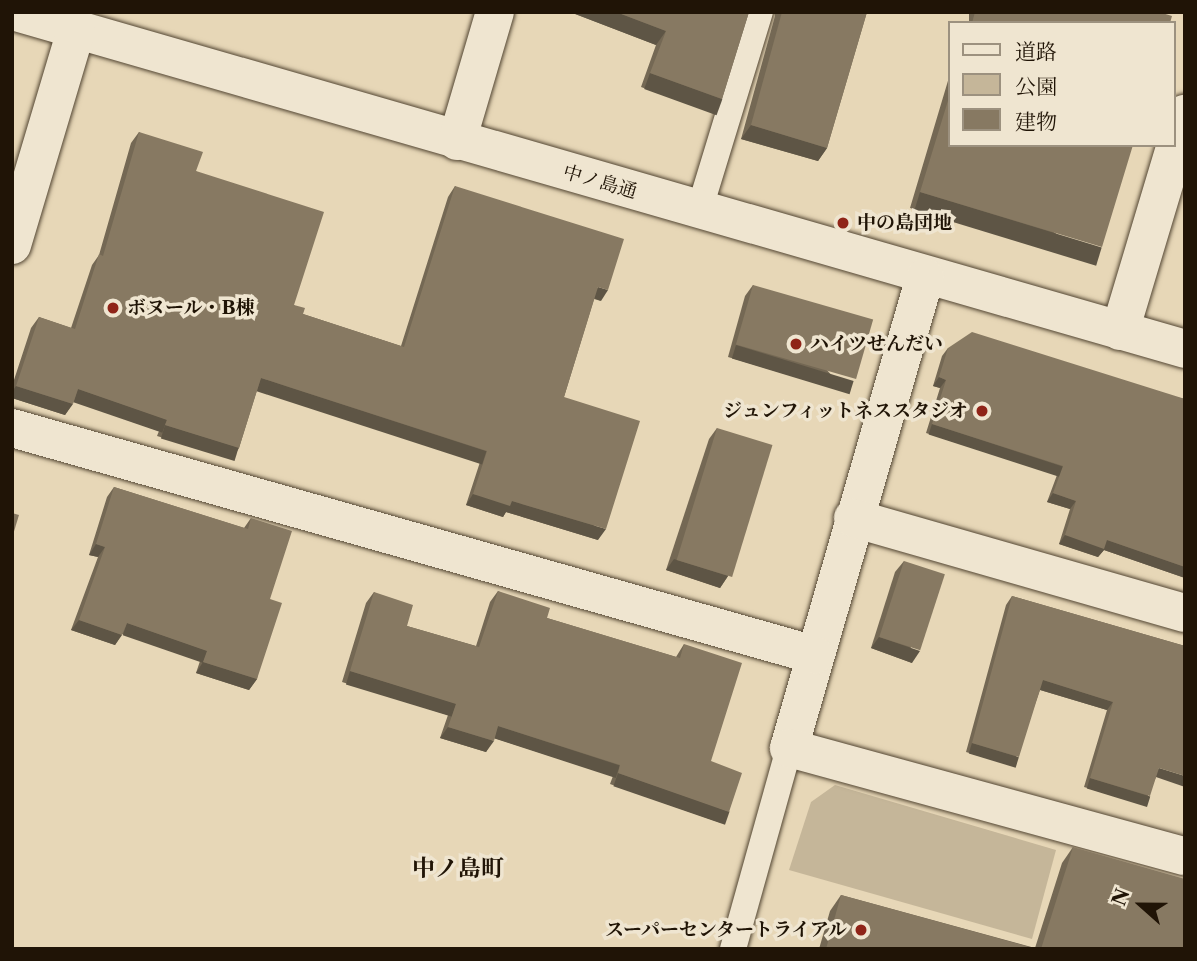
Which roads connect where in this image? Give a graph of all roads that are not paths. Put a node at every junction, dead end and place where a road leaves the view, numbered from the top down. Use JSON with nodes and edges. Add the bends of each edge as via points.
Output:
{"nodes":[{"id":1,"x":16,"y":12,"type":"edge"},
{"id":2,"x":495,"y":12,"type":"edge"},
{"id":3,"x":760,"y":12,"type":"edge"},
{"id":4,"x":101,"y":27,"type":"edge"},
{"id":5,"x":1185,"y":114,"type":"edge"},
{"id":6,"x":457,"y":141,"type":"junction"},
{"id":7,"x":1176,"y":144,"type":"edge"},
{"id":8,"x":1175,"y":147,"type":"edge"},
{"id":9,"x":699,"y":211,"type":"junction"},
{"id":10,"x":12,"y":245,"type":"edge"},
{"id":11,"x":925,"y":277,"type":"junction"},
{"id":12,"x":1120,"y":331,"type":"junction"},
{"id":13,"x":1185,"y":349,"type":"edge"},
{"id":14,"x":12,"y":428,"type":"edge"},
{"id":15,"x":853,"y":518,"type":"junction"},
{"id":16,"x":1185,"y":613,"type":"edge"},
{"id":17,"x":815,"y":655,"type":"junction"},
{"id":18,"x":789,"y":748,"type":"junction"},
{"id":19,"x":1185,"y":856,"type":"edge"},
{"id":20,"x":733,"y":949,"type":"edge"}],
"edges":[{"from":1,"to":4,"type":"street","name":"中ノ島通"},
{"from":2,"to":6,"type":"street"},
{"from":3,"to":9,"type":"lane"},
{"from":4,"to":6,"type":"street","name":"中ノ島通"},
{"from":4,"to":10,"type":"street"},
{"from":5,"to":7,"type":"street"},
{"from":6,"to":9,"type":"street","name":"中ノ島通"},
{"from":8,"to":12,"type":"street"},
{"from":9,"to":11,"type":"street","name":"中ノ島通"},
{"from":11,"to":12,"type":"street","name":"中ノ島通"},
{"from":11,"to":15,"type":"street"},
{"from":12,"to":13,"type":"street","name":"中ノ島通"},
{"from":14,"to":17,"type":"street"},
{"from":15,"to":16,"type":"street"},
{"from":15,"to":17,"type":"street"},
{"from":17,"to":18,"type":"street"},
{"from":18,"to":19,"type":"street"},
{"from":18,"to":20,"type":"lane"}]}
